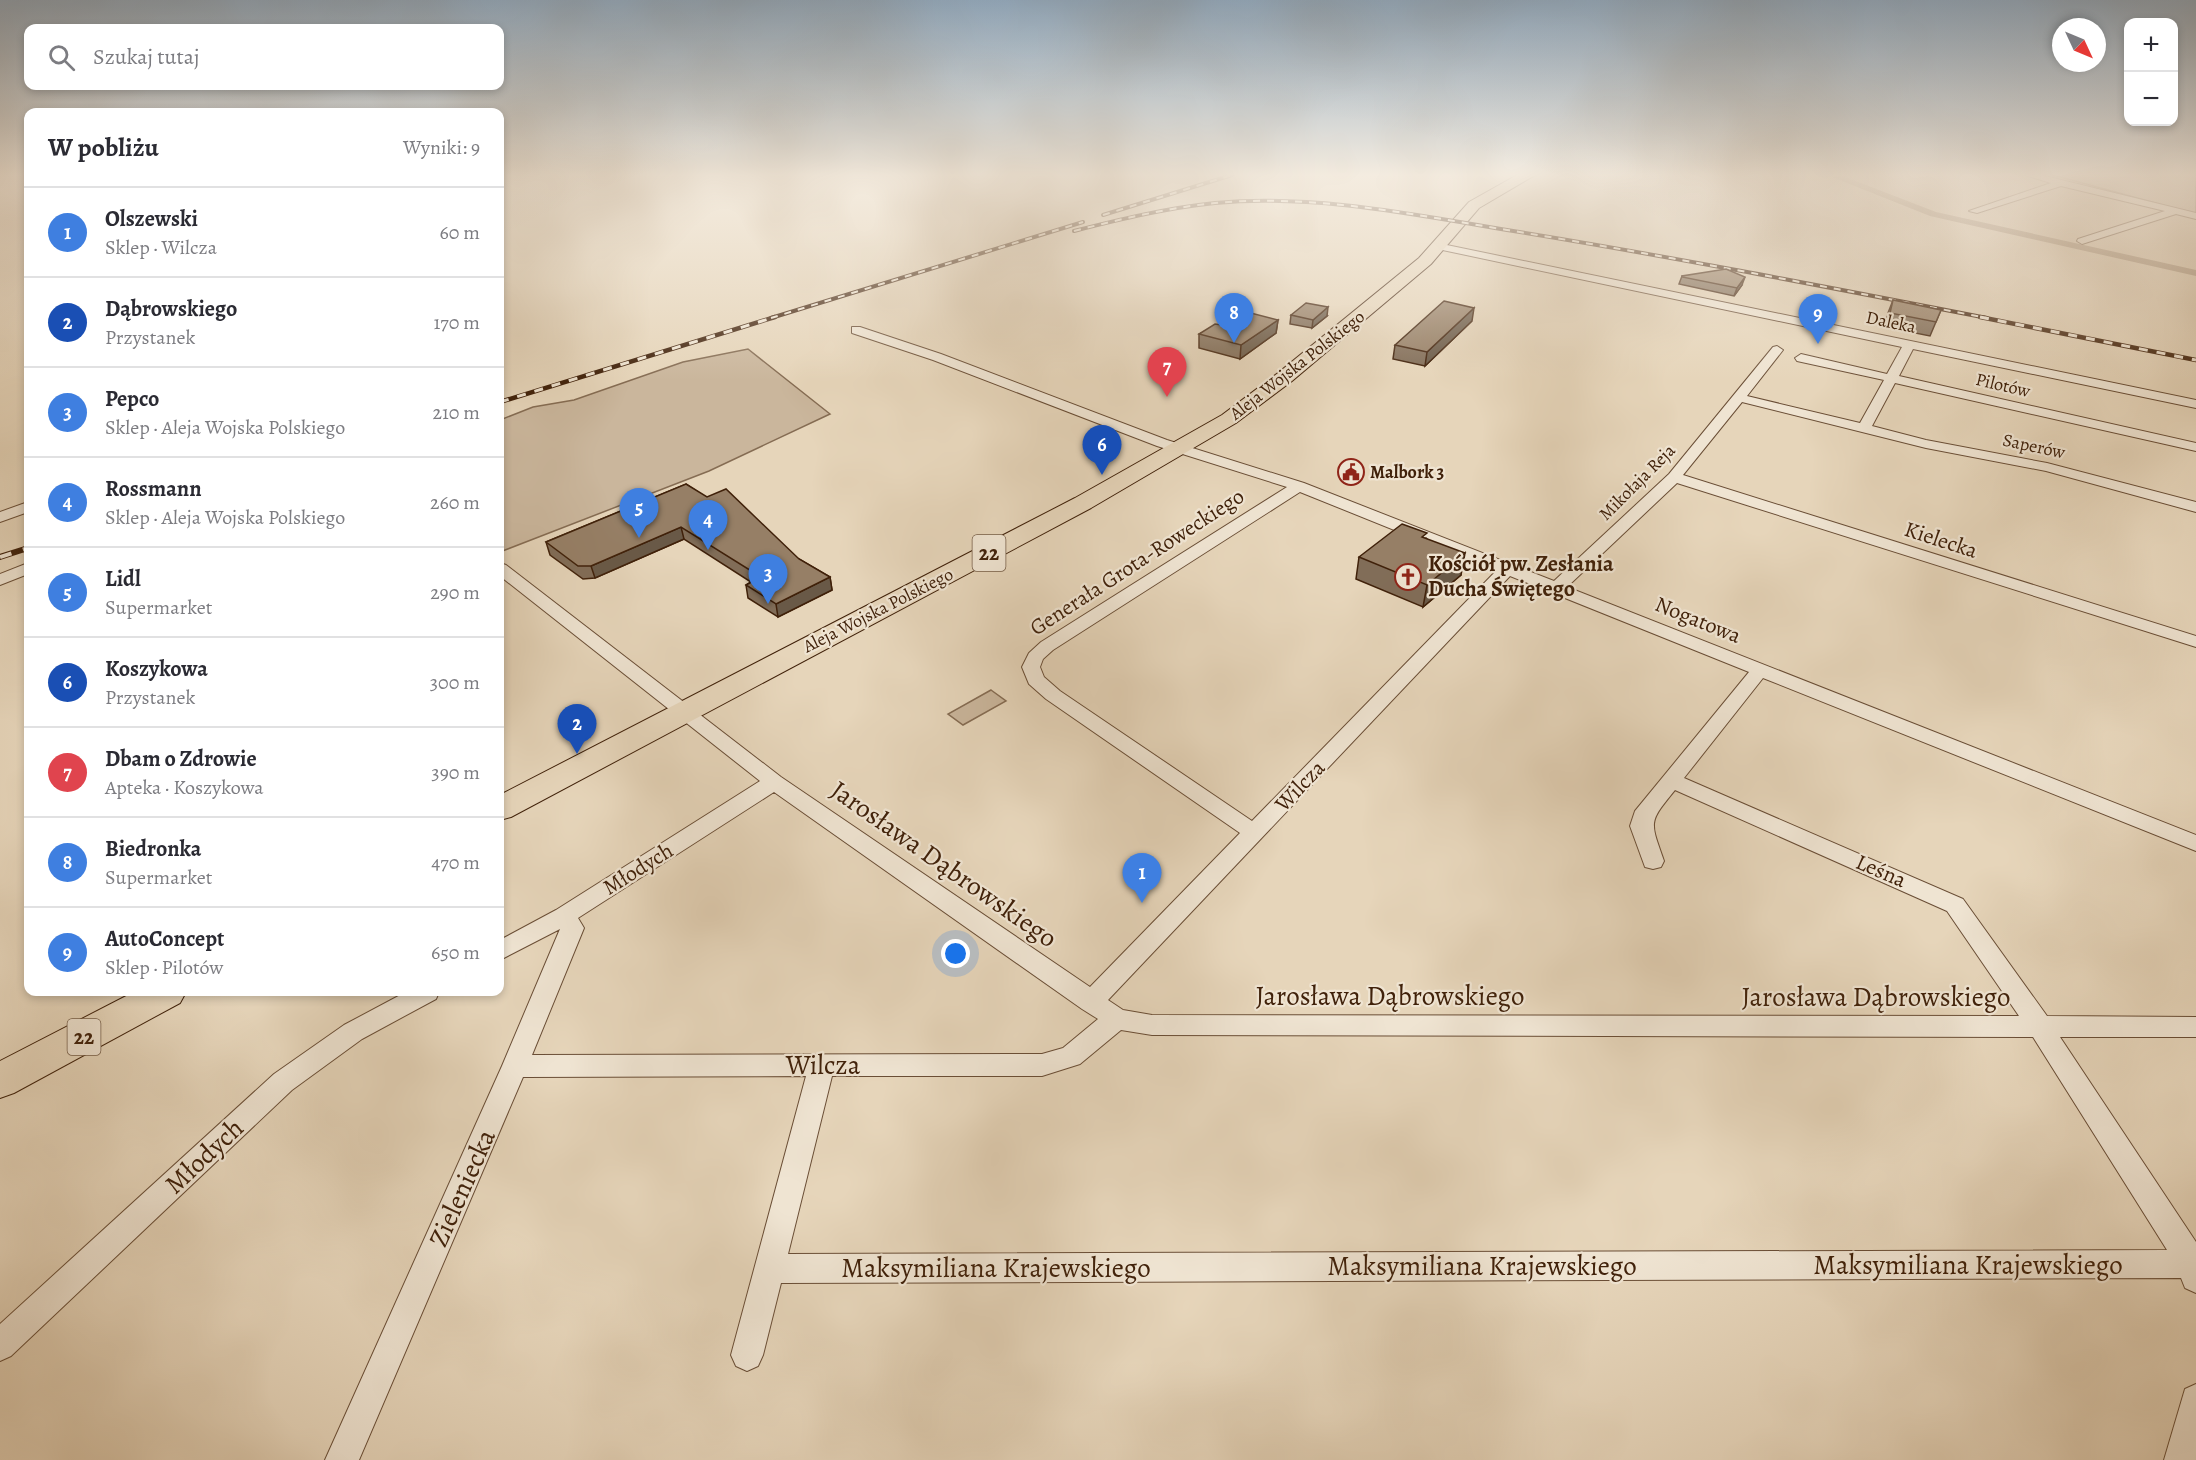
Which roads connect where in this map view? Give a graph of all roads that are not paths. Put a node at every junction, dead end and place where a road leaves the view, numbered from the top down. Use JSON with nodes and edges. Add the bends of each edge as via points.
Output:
{"nodes":[{"id":1,"x":1440,"y":243,"type":"edge"},
{"id":2,"x":1437,"y":246,"type":"junction"},
{"id":3,"x":856,"y":330,"type":"dead end"},
{"id":4,"x":1910,"y":344,"type":"junction"},
{"id":5,"x":1777,"y":350,"type":"dead end"},
{"id":6,"x":1801,"y":358,"type":"dead end"},
{"id":7,"x":1892,"y":378,"type":"junction"},
{"id":8,"x":1737,"y":397,"type":"junction"},
{"id":9,"x":2196,"y":404,"type":"edge"},
{"id":10,"x":1864,"y":428,"type":"junction"},
{"id":11,"x":2196,"y":447,"type":"edge"},
{"id":12,"x":1180,"y":448,"type":"junction"},
{"id":13,"x":1674,"y":477,"type":"junction"},
{"id":14,"x":1299,"y":486,"type":"junction"},
{"id":15,"x":2196,"y":507,"type":"edge"},
{"id":16,"x":24,"y":508,"type":"edge"},
{"id":17,"x":0,"y":517,"type":"edge"},
{"id":18,"x":1507,"y":569,"type":"junction"},
{"id":19,"x":24,"y":570,"type":"edge"},
{"id":20,"x":504,"y":571,"type":"edge"},
{"id":21,"x":0,"y":580,"type":"edge"},
{"id":22,"x":1556,"y":588,"type":"junction"},
{"id":23,"x":2196,"y":642,"type":"edge"},
{"id":24,"x":1760,"y":670,"type":"junction"},
{"id":25,"x":683,"y":712,"type":"junction"},
{"id":26,"x":1671,"y":780,"type":"junction"},
{"id":27,"x":774,"y":782,"type":"junction"},
{"id":28,"x":504,"y":807,"type":"edge"},
{"id":29,"x":1255,"y":833,"type":"junction"},
{"id":30,"x":2196,"y":843,"type":"edge"},
{"id":31,"x":1653,"y":861,"type":"dead end"},
{"id":32,"x":564,"y":916,"type":"junction"},
{"id":33,"x":504,"y":949,"type":"edge"},
{"id":34,"x":159,"y":996,"type":"edge"},
{"id":35,"x":419,"y":996,"type":"edge"},
{"id":36,"x":1091,"y":1002,"type":"junction"},
{"id":37,"x":1117,"y":1019,"type":"junction"},
{"id":38,"x":2040,"y":1027,"type":"junction"},
{"id":39,"x":2196,"y":1027,"type":"edge"},
{"id":40,"x":822,"y":1065,"type":"junction"},
{"id":41,"x":515,"y":1066,"type":"junction"},
{"id":42,"x":0,"y":1081,"type":"edge"},
{"id":43,"x":771,"y":1269,"type":"junction"},
{"id":44,"x":2194,"y":1271,"type":"edge"},
{"id":45,"x":0,"y":1345,"type":"edge"},
{"id":46,"x":747,"y":1355,"type":"dead end"},
{"id":47,"x":2196,"y":1400,"type":"edge"},
{"id":48,"x":342,"y":1460,"type":"edge"},
{"id":49,"x":2181,"y":1460,"type":"edge"}],
"edges":[{"from":1,"to":2,"type":"main road","name":"Aleja Wojska Polskiego","number":"22"},
{"from":2,"to":4,"type":"street","name":"Daleka"},
{"from":2,"to":12,"type":"main road","name":"Aleja Wojska Polskiego","number":"22","via":[[1392,290],[1285,377],[1229,419]]},
{"from":3,"to":12,"type":"street","name":"Nogatowa"},
{"from":4,"to":7,"type":"street"},
{"from":4,"to":9,"type":"street","name":"Daleka"},
{"from":5,"to":8,"type":"street","name":"Mikołaja Reja"},
{"from":6,"to":7,"type":"street","name":"Pilotów"},
{"from":7,"to":10,"type":"street"},
{"from":7,"to":11,"type":"street","name":"Pilotów"},
{"from":8,"to":10,"type":"street"},
{"from":8,"to":13,"type":"street","name":"Mikołaja Reja"},
{"from":10,"to":15,"type":"street","name":"Saperów","via":[[2047,467]]},
{"from":12,"to":14,"type":"street","name":"Nogatowa"},
{"from":12,"to":25,"type":"main road","name":"Aleja Wojska Polskiego","number":"22"},
{"from":13,"to":22,"type":"street","name":"Mikołaja Reja"},
{"from":13,"to":23,"type":"street","name":"Kielecka"},
{"from":14,"to":18,"type":"street","name":"Nogatowa"},
{"from":14,"to":29,"type":"street","name":"Generała Grota-Roweckiego","via":[[1047,646],[1031,667],[1036,680],[1053,695]]},
{"from":16,"to":17,"type":"street"},
{"from":18,"to":22,"type":"street","name":"Nogatowa"},
{"from":18,"to":29,"type":"street","name":"Wilcza"},
{"from":19,"to":21,"type":"street"},
{"from":20,"to":25,"type":"street","name":"Jarosława Dąbrowskiego"},
{"from":22,"to":24,"type":"street","name":"Nogatowa"},
{"from":24,"to":26,"type":"street"},
{"from":24,"to":30,"type":"street","name":"Nogatowa"},
{"from":25,"to":27,"type":"street","name":"Jarosława Dąbrowskiego"},
{"from":25,"to":28,"type":"main road","name":"Aleja Wojska Polskiego","number":"22"},
{"from":26,"to":31,"type":"street","via":[[1646,811],[1641,826]]},
{"from":26,"to":38,"type":"street","name":"Leśna","via":[[1955,905]]},
{"from":27,"to":32,"type":"street","name":"Młodych"},
{"from":27,"to":36,"type":"street","name":"Jarosława Dąbrowskiego"},
{"from":29,"to":36,"type":"street","name":"Wilcza"},
{"from":32,"to":33,"type":"street","name":"Młodych"},
{"from":32,"to":41,"type":"street","name":"Zieleniecka","via":[[572,928]]},
{"from":34,"to":42,"type":"main road","number":"22"},
{"from":35,"to":45,"type":"street","name":"Młodych","via":[[353,1032],[283,1082]]},
{"from":36,"to":37,"type":"street","name":"Jarosława Dąbrowskiego"},
{"from":37,"to":38,"type":"street","name":"Jarosława Dąbrowskiego","via":[[1152,1025]]},
{"from":37,"to":40,"type":"street","name":"Wilcza","via":[[1071,1056],[1042,1065]]},
{"from":38,"to":39,"type":"street","name":"Jarosława Dąbrowskiego"},
{"from":38,"to":44,"type":"street","name":"Leśna"},
{"from":40,"to":41,"type":"street","name":"Wilcza"},
{"from":40,"to":43,"type":"street"},
{"from":41,"to":48,"type":"street","name":"Zieleniecka"},
{"from":43,"to":44,"type":"street","name":"Maksymiliana Krajewskiego"},
{"from":43,"to":46,"type":"street"},
{"from":47,"to":49,"type":"street"}]}
